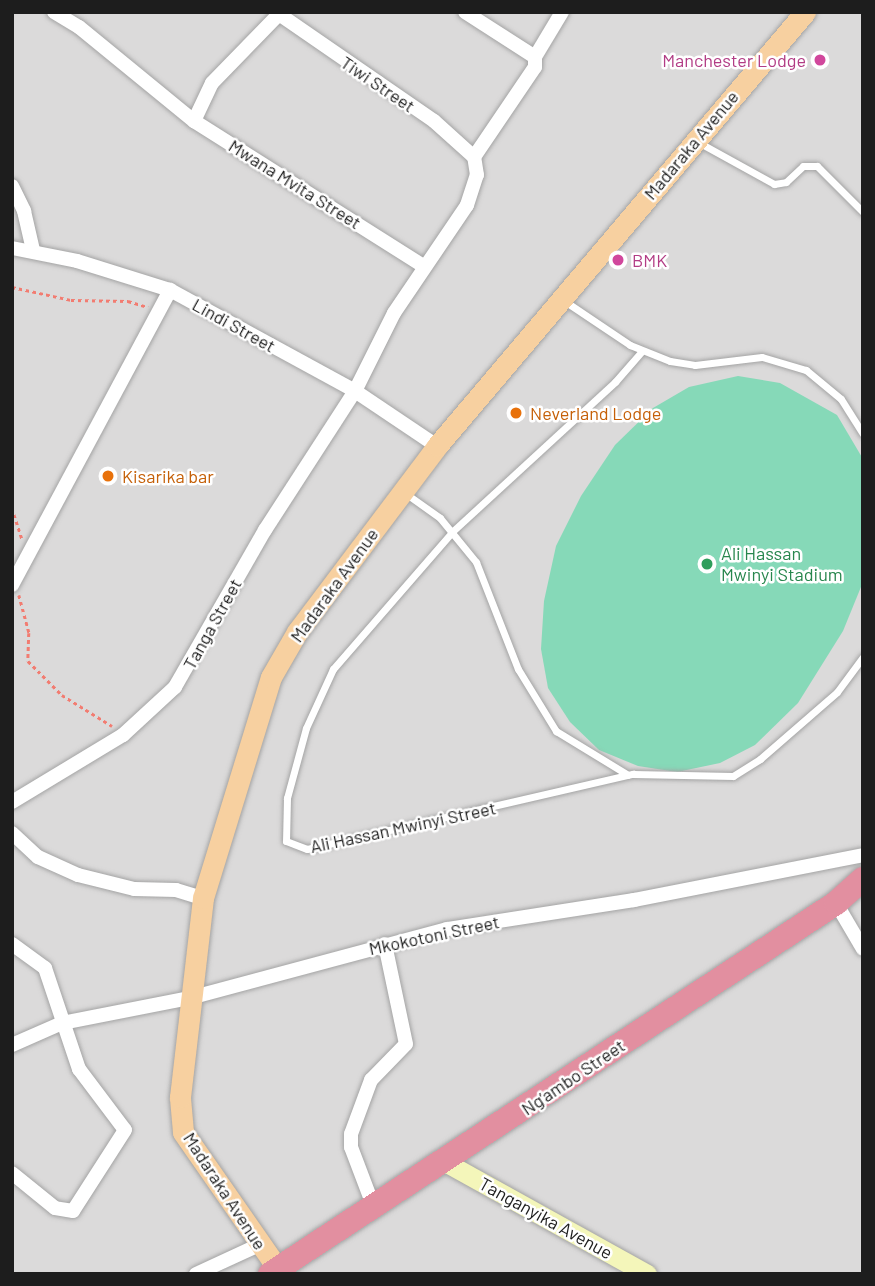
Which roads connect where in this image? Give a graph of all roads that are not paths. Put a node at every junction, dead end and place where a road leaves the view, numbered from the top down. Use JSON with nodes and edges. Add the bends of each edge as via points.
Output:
{"nodes":[{"id":1,"x":54,"y":12,"type":"edge"},
{"id":2,"x":465,"y":12,"type":"edge"},
{"id":3,"x":562,"y":12,"type":"edge"},
{"id":4,"x":805,"y":12,"type":"edge"},
{"id":5,"x":277,"y":13,"type":"edge"},
{"id":6,"x":295,"y":17,"type":"edge"},
{"id":7,"x":535,"y":57,"type":"junction"},
{"id":8,"x":194,"y":121,"type":"junction"},
{"id":9,"x":695,"y":139,"type":"junction"},
{"id":10,"x":474,"y":158,"type":"junction"},
{"id":11,"x":12,"y":186,"type":"edge"},
{"id":12,"x":863,"y":212,"type":"edge"},
{"id":13,"x":12,"y":248,"type":"edge"},
{"id":14,"x":33,"y":250,"type":"junction"},
{"id":15,"x":425,"y":267,"type":"junction"},
{"id":16,"x":170,"y":290,"type":"junction"},
{"id":17,"x":561,"y":299,"type":"junction"},
{"id":18,"x":642,"y":351,"type":"junction"},
{"id":19,"x":355,"y":391,"type":"junction"},
{"id":20,"x":863,"y":434,"type":"edge"},
{"id":21,"x":438,"y":446,"type":"junction"},
{"id":22,"x":403,"y":492,"type":"junction"},
{"id":23,"x":453,"y":531,"type":"junction"},
{"id":24,"x":14,"y":582,"type":"edge"},
{"id":25,"x":863,"y":657,"type":"edge"},
{"id":26,"x":629,"y":775,"type":"junction"},
{"id":27,"x":12,"y":802,"type":"edge"},
{"id":28,"x":12,"y":833,"type":"edge"},
{"id":29,"x":863,"y":855,"type":"edge"},
{"id":30,"x":863,"y":879,"type":"edge"},
{"id":31,"x":204,"y":898,"type":"junction"},
{"id":32,"x":835,"y":903,"type":"junction"},
{"id":33,"x":12,"y":944,"type":"edge"},
{"id":34,"x":385,"y":944,"type":"junction"},
{"id":35,"x":863,"y":949,"type":"edge"},
{"id":36,"x":190,"y":998,"type":"junction"},
{"id":37,"x":62,"y":1023,"type":"junction"},
{"id":38,"x":12,"y":1045,"type":"edge"},
{"id":39,"x":445,"y":1162,"type":"junction"},
{"id":40,"x":12,"y":1173,"type":"edge"},
{"id":41,"x":373,"y":1205,"type":"junction"},
{"id":42,"x":258,"y":1245,"type":"junction"},
{"id":43,"x":276,"y":1271,"type":"edge"},
{"id":44,"x":196,"y":1274,"type":"edge"},
{"id":45,"x":647,"y":1274,"type":"edge"}],
"edges":[{"from":1,"to":8,"type":"street","name":"Mwana Mvita Street"},
{"from":2,"to":7,"type":"street"},
{"from":3,"to":7,"type":"street"},
{"from":4,"to":9,"type":"main road","name":"Madaraka Avenue"},
{"from":5,"to":6,"type":"street","name":"Tiwi Street"},
{"from":5,"to":8,"type":"street","name":"Tiwi Street","via":[[212,83]]},
{"from":6,"to":10,"type":"street","name":"Tiwi Street","via":[[434,121]]},
{"from":7,"to":10,"type":"street","via":[[528,80]]},
{"from":8,"to":15,"type":"street","name":"Mwana Mvita Street"},
{"from":9,"to":12,"type":"lane","via":[[774,184],[786,182],[803,166],[817,166]]},
{"from":9,"to":17,"type":"main road","name":"Madaraka Avenue"},
{"from":10,"to":15,"type":"street","via":[[475,188]]},
{"from":11,"to":14,"type":"street","via":[[24,211]]},
{"from":13,"to":14,"type":"street","name":"Lindi Street"},
{"from":14,"to":16,"type":"street","name":"Lindi Street"},
{"from":15,"to":19,"type":"street","via":[[369,357]]},
{"from":16,"to":19,"type":"street","name":"Lindi Street"},
{"from":16,"to":24,"type":"street"},
{"from":17,"to":18,"type":"lane"},
{"from":17,"to":21,"type":"main road","name":"Madaraka Avenue"},
{"from":18,"to":20,"type":"lane","via":[[695,365],[762,357],[796,366],[841,399]]},
{"from":18,"to":23,"type":"lane","name":"Ali Hassan Mwinyi Street","via":[[615,382]]},
{"from":19,"to":21,"type":"street","name":"Lindi Street"},
{"from":19,"to":27,"type":"street","name":"Tanga Street","via":[[265,530],[175,687],[123,735]]},
{"from":21,"to":22,"type":"main road","name":"Madaraka Avenue"},
{"from":22,"to":23,"type":"lane","name":"Ali Hassan Mwinyi Street"},
{"from":22,"to":31,"type":"main road","name":"Madaraka Avenue","via":[[297,632],[271,677]]},
{"from":23,"to":26,"type":"lane","name":"Ali Hassan Mwinyi Street","via":[[476,562],[528,692],[556,731],[598,761]]},
{"from":23,"to":26,"type":"lane","name":"Ali Hassan Mwinyi Street","via":[[333,669],[306,728],[287,798],[286,841],[307,849]]},
{"from":25,"to":26,"type":"lane","name":"Ali Hassan Mwinyi Street","via":[[837,692],[760,760],[733,776]]},
{"from":28,"to":31,"type":"street","via":[[38,857],[78,875],[134,889],[176,890]]},
{"from":29,"to":34,"type":"street","name":"Mkokotoni Street"},
{"from":30,"to":32,"type":"highway","name":"Ng’ambo Street"},
{"from":31,"to":36,"type":"main road","name":"Madaraka Avenue"},
{"from":32,"to":35,"type":"street"},
{"from":32,"to":39,"type":"highway","name":"Ng’ambo Street"},
{"from":33,"to":37,"type":"street","via":[[45,968],[55,986]]},
{"from":34,"to":36,"type":"street","name":"Mkokotoni Street"},
{"from":34,"to":41,"type":"street","via":[[406,1044],[370,1080],[351,1134],[351,1147]]},
{"from":36,"to":37,"type":"street","name":"Mkokotoni Street"},
{"from":36,"to":42,"type":"main road","name":"Madaraka Avenue","via":[[181,1069],[183,1132]]},
{"from":37,"to":38,"type":"street","name":"Mkokotoni Street"},
{"from":37,"to":40,"type":"street","via":[[79,1069],[125,1130],[73,1210],[55,1208]]},
{"from":39,"to":41,"type":"highway","name":"Ng’ambo Street"},
{"from":39,"to":45,"type":"main road","name":"Tanganyika Avenue"},
{"from":41,"to":43,"type":"highway","name":"Ng’ambo Street"},
{"from":42,"to":43,"type":"main road","name":"Madaraka Avenue"},
{"from":42,"to":44,"type":"street"}]}
